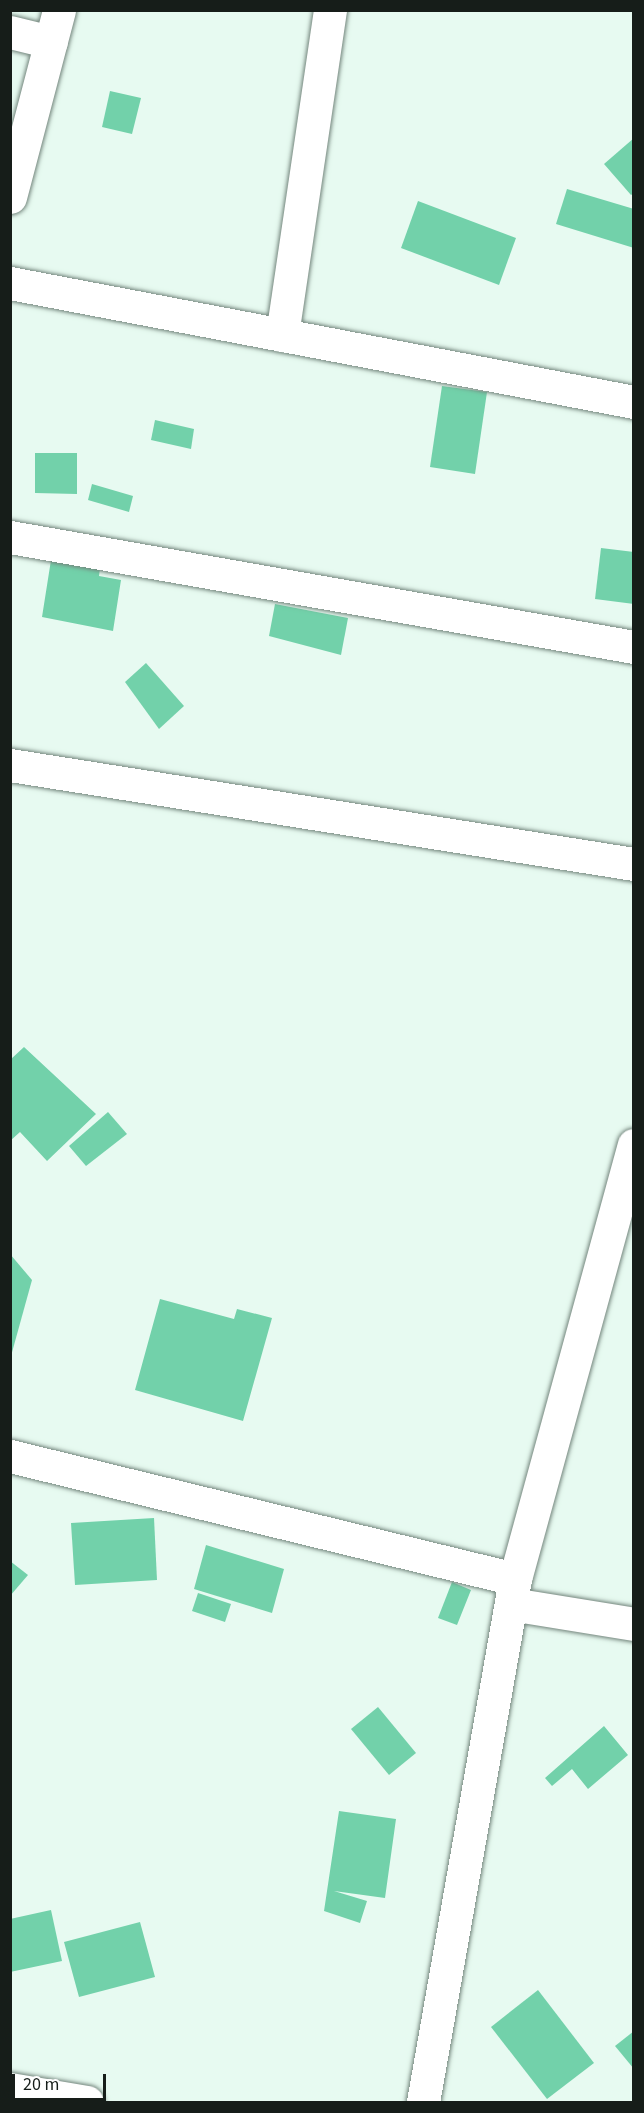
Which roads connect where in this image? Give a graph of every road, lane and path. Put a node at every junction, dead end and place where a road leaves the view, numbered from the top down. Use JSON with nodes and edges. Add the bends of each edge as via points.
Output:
{"nodes":[{"id":1,"x":59,"y":10,"type":"edge"},
{"id":2,"x":330,"y":10,"type":"edge"},
{"id":3,"x":10,"y":32,"type":"edge"},
{"id":4,"x":51,"y":42,"type":"junction"},
{"id":5,"x":10,"y":197,"type":"edge"},
{"id":6,"x":10,"y":283,"type":"edge"},
{"id":7,"x":282,"y":335,"type":"junction"},
{"id":8,"x":633,"y":402,"type":"edge"},
{"id":9,"x":10,"y":537,"type":"edge"},
{"id":10,"x":633,"y":647,"type":"edge"},
{"id":11,"x":10,"y":765,"type":"edge"},
{"id":12,"x":633,"y":864,"type":"edge"},
{"id":13,"x":633,"y":1145,"type":"edge"},
{"id":14,"x":10,"y":1456,"type":"edge"},
{"id":15,"x":513,"y":1592,"type":"junction"},
{"id":16,"x":633,"y":1624,"type":"edge"},
{"id":17,"x":10,"y":2089,"type":"edge"},
{"id":18,"x":87,"y":2103,"type":"edge"},
{"id":19,"x":423,"y":2103,"type":"edge"}],
"edges":[{"from":1,"to":4,"type":"street"},
{"from":2,"to":7,"type":"street"},
{"from":3,"to":4,"type":"street"},
{"from":4,"to":5,"type":"street"},
{"from":6,"to":7,"type":"street"},
{"from":7,"to":8,"type":"street"},
{"from":9,"to":10,"type":"street"},
{"from":11,"to":12,"type":"street"},
{"from":13,"to":15,"type":"street"},
{"from":14,"to":15,"type":"street"},
{"from":15,"to":16,"type":"street"},
{"from":15,"to":19,"type":"street"},
{"from":17,"to":18,"type":"street"}]}
